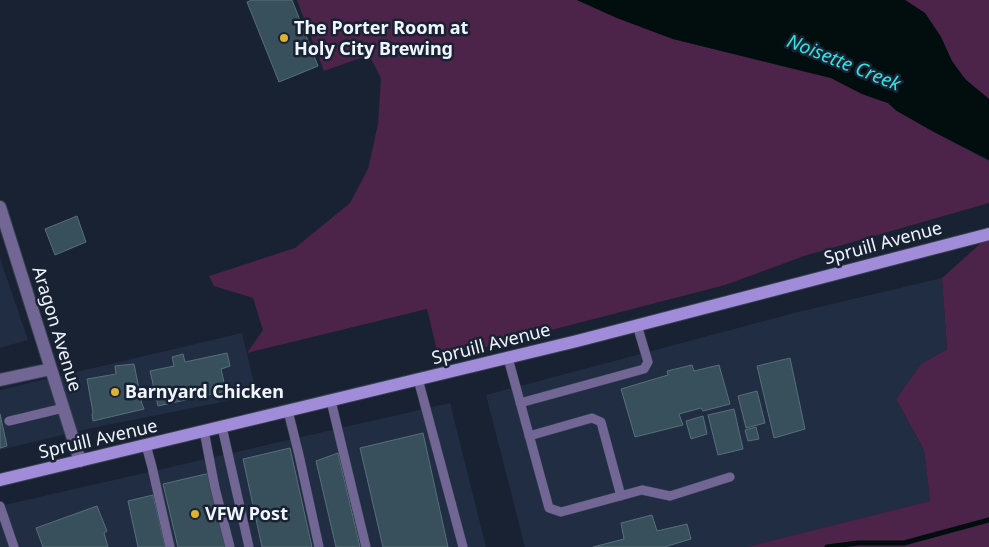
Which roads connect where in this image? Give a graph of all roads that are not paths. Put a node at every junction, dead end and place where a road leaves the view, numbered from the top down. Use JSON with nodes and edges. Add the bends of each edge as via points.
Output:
{"nodes":[{"id":1,"x":0,"y":207,"type":"edge"},
{"id":2,"x":988,"y":234,"type":"edge"},
{"id":3,"x":637,"y":325,"type":"junction"},
{"id":4,"x":508,"y":358,"type":"junction"},
{"id":5,"x":51,"y":369,"type":"junction"},
{"id":6,"x":0,"y":380,"type":"edge"},
{"id":7,"x":418,"y":380,"type":"junction"},
{"id":8,"x":331,"y":400,"type":"junction"},
{"id":9,"x":520,"y":403,"type":"junction"},
{"id":10,"x":64,"y":408,"type":"junction"},
{"id":11,"x":288,"y":411,"type":"junction"},
{"id":12,"x":9,"y":421,"type":"dead end"},
{"id":13,"x":222,"y":427,"type":"junction"},
{"id":14,"x":204,"y":431,"type":"junction"},
{"id":15,"x":529,"y":436,"type":"junction"},
{"id":16,"x":146,"y":445,"type":"junction"},
{"id":17,"x":80,"y":461,"type":"junction"},
{"id":18,"x":730,"y":477,"type":"dead end"},
{"id":19,"x":0,"y":480,"type":"edge"},
{"id":20,"x":621,"y":496,"type":"junction"},
{"id":21,"x":0,"y":506,"type":"edge"},
{"id":22,"x":14,"y":547,"type":"edge"},
{"id":23,"x":170,"y":547,"type":"edge"},
{"id":24,"x":230,"y":547,"type":"edge"},
{"id":25,"x":249,"y":547,"type":"edge"},
{"id":26,"x":319,"y":547,"type":"edge"},
{"id":27,"x":366,"y":547,"type":"edge"},
{"id":28,"x":462,"y":547,"type":"edge"}],
"edges":[{"from":1,"to":5,"type":"street","name":"Aragon Avenue"},
{"from":2,"to":3,"type":"street","name":"Spruill Avenue"},
{"from":3,"to":4,"type":"street","name":"Spruill Avenue"},
{"from":3,"to":9,"type":"lane","via":[[648,362],[644,369]]},
{"from":4,"to":7,"type":"street","name":"Spruill Avenue"},
{"from":4,"to":9,"type":"lane"},
{"from":5,"to":6,"type":"street"},
{"from":5,"to":10,"type":"street","name":"Aragon Avenue"},
{"from":7,"to":8,"type":"street","name":"Spruill Avenue"},
{"from":7,"to":28,"type":"lane"},
{"from":8,"to":11,"type":"street","name":"Spruill Avenue"},
{"from":8,"to":27,"type":"lane"},
{"from":9,"to":15,"type":"lane"},
{"from":10,"to":12,"type":"lane"},
{"from":10,"to":17,"type":"street","name":"Aragon Avenue"},
{"from":11,"to":13,"type":"street","name":"Spruill Avenue"},
{"from":11,"to":26,"type":"lane"},
{"from":13,"to":14,"type":"street","name":"Spruill Avenue"},
{"from":13,"to":25,"type":"lane"},
{"from":14,"to":16,"type":"street","name":"Spruill Avenue"},
{"from":14,"to":24,"type":"lane"},
{"from":15,"to":20,"type":"lane","via":[[549,508],[561,512]]},
{"from":15,"to":20,"type":"lane","via":[[592,418],[601,422]]},
{"from":16,"to":17,"type":"street","name":"Spruill Avenue"},
{"from":16,"to":23,"type":"lane"},
{"from":17,"to":19,"type":"street","name":"Spruill Avenue"},
{"from":18,"to":20,"type":"lane","via":[[670,496],[642,490]]},
{"from":21,"to":22,"type":"lane"}]}
